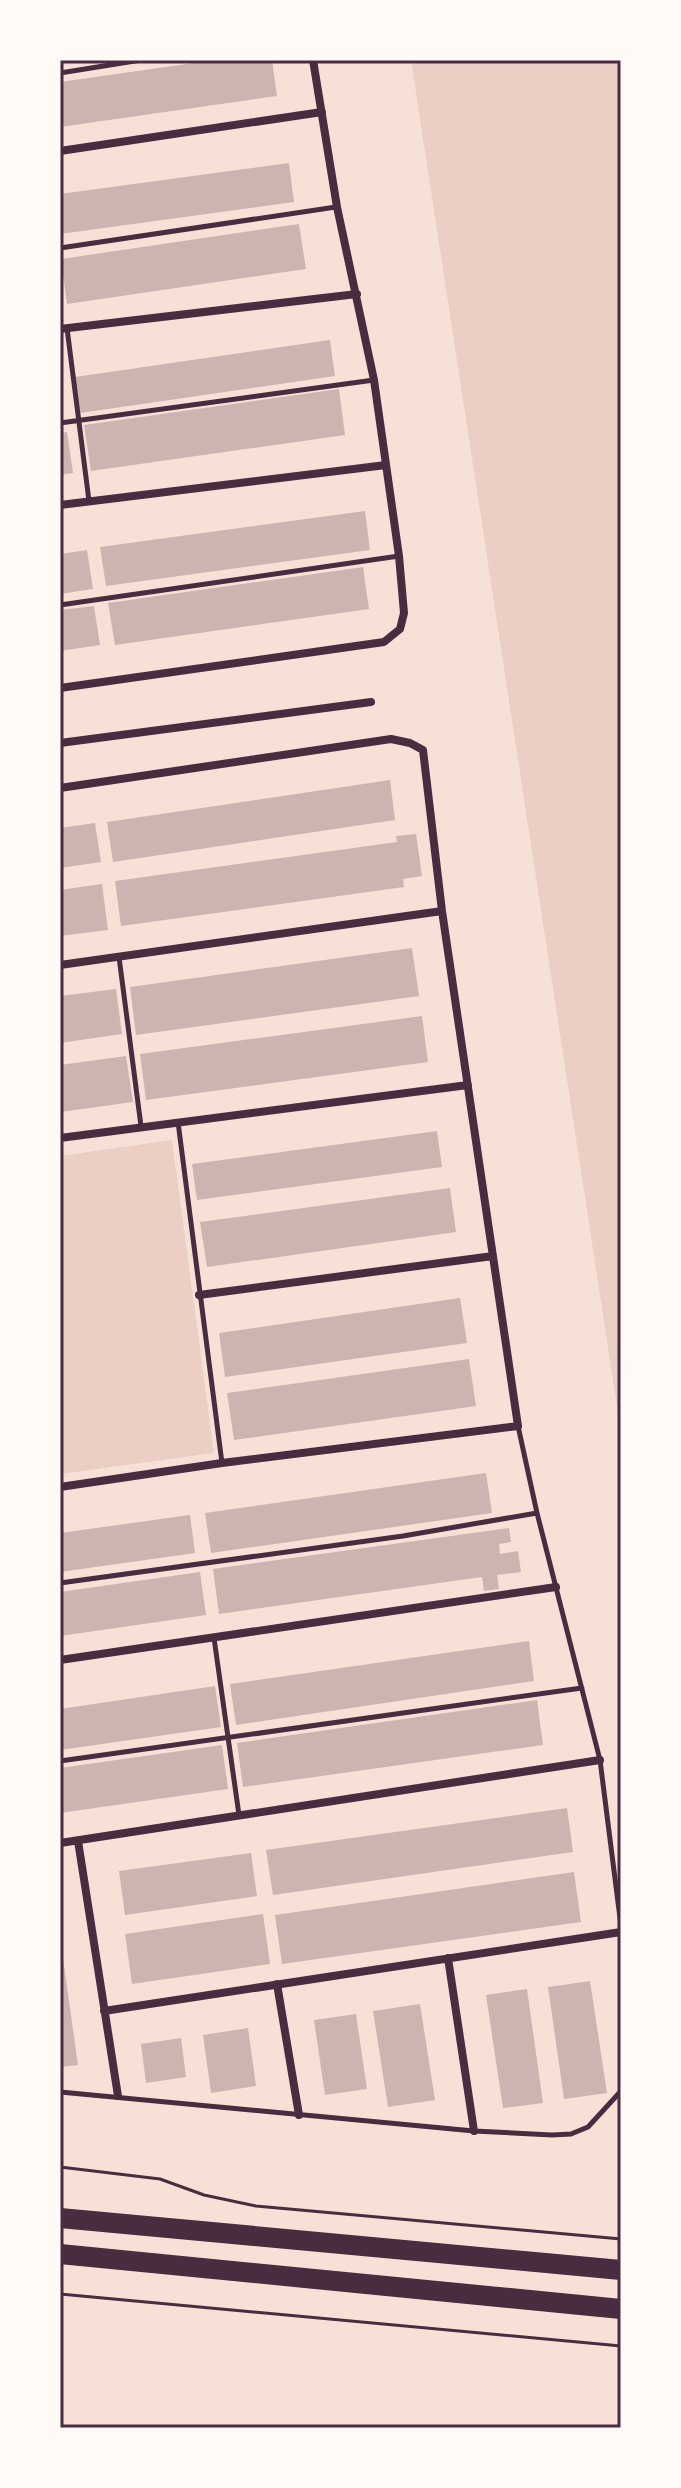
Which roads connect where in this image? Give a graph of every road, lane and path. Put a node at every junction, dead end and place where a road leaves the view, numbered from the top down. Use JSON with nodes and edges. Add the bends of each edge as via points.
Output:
{"nodes":[{"id":1,"x":141,"y":60,"type":"edge"},
{"id":2,"x":313,"y":60,"type":"edge"},
{"id":3,"x":60,"y":73,"type":"edge"},
{"id":4,"x":322,"y":112,"type":"junction"},
{"id":5,"x":60,"y":151,"type":"edge"},
{"id":6,"x":337,"y":207,"type":"junction"},
{"id":7,"x":60,"y":248,"type":"edge"},
{"id":8,"x":357,"y":294,"type":"junction"},
{"id":9,"x":63,"y":328,"type":"edge"},
{"id":10,"x":374,"y":380,"type":"junction"},
{"id":11,"x":79,"y":421,"type":"junction"},
{"id":12,"x":60,"y":423,"type":"edge"},
{"id":13,"x":386,"y":465,"type":"junction"},
{"id":14,"x":89,"y":501,"type":"junction"},
{"id":15,"x":60,"y":505,"type":"edge"},
{"id":16,"x":399,"y":556,"type":"junction"},
{"id":17,"x":60,"y":605,"type":"edge"},
{"id":18,"x":60,"y":688,"type":"edge"},
{"id":19,"x":371,"y":702,"type":"dead end"},
{"id":20,"x":60,"y":743,"type":"edge"},
{"id":21,"x":60,"y":788,"type":"edge"},
{"id":22,"x":442,"y":911,"type":"junction"},
{"id":23,"x":119,"y":957,"type":"junction"},
{"id":24,"x":60,"y":965,"type":"edge"},
{"id":25,"x":468,"y":1085,"type":"junction"},
{"id":26,"x":178,"y":1121,"type":"junction"},
{"id":27,"x":141,"y":1126,"type":"junction"},
{"id":28,"x":60,"y":1138,"type":"edge"},
{"id":29,"x":493,"y":1256,"type":"junction"},
{"id":30,"x":199,"y":1295,"type":"junction"},
{"id":31,"x":518,"y":1426,"type":"junction"},
{"id":32,"x":222,"y":1463,"type":"junction"},
{"id":33,"x":60,"y":1487,"type":"edge"},
{"id":34,"x":537,"y":1513,"type":"junction"},
{"id":35,"x":60,"y":1583,"type":"edge"},
{"id":36,"x":556,"y":1587,"type":"junction"},
{"id":37,"x":214,"y":1638,"type":"junction"},
{"id":38,"x":60,"y":1660,"type":"edge"},
{"id":39,"x":582,"y":1688,"type":"junction"},
{"id":40,"x":228,"y":1738,"type":"junction"},
{"id":41,"x":600,"y":1760,"type":"junction"},
{"id":42,"x":60,"y":1761,"type":"edge"},
{"id":43,"x":240,"y":1816,"type":"junction"},
{"id":44,"x":78,"y":1841,"type":"junction"},
{"id":45,"x":60,"y":1843,"type":"edge"},
{"id":46,"x":621,"y":1929,"type":"edge"},
{"id":47,"x":448,"y":1958,"type":"junction"},
{"id":48,"x":277,"y":1984,"type":"junction"},
{"id":49,"x":104,"y":2011,"type":"junction"},
{"id":50,"x":621,"y":2091,"type":"edge"},
{"id":51,"x":60,"y":2092,"type":"edge"},
{"id":52,"x":118,"y":2096,"type":"junction"},
{"id":53,"x":299,"y":2115,"type":"junction"},
{"id":54,"x":474,"y":2131,"type":"junction"},
{"id":55,"x":60,"y":2167,"type":"edge"},
{"id":56,"x":60,"y":2218,"type":"edge"},
{"id":57,"x":621,"y":2239,"type":"edge"},
{"id":58,"x":60,"y":2254,"type":"edge"},
{"id":59,"x":621,"y":2270,"type":"edge"},
{"id":60,"x":60,"y":2294,"type":"edge"},
{"id":61,"x":621,"y":2309,"type":"edge"},
{"id":62,"x":621,"y":2346,"type":"edge"}],
"edges":[{"from":1,"to":3,"type":"lane"},
{"from":2,"to":4,"type":"street"},
{"from":4,"to":5,"type":"street"},
{"from":4,"to":6,"type":"street"},
{"from":6,"to":7,"type":"lane"},
{"from":6,"to":8,"type":"street"},
{"from":8,"to":9,"type":"street"},
{"from":8,"to":10,"type":"street"},
{"from":9,"to":11,"type":"lane"},
{"from":10,"to":11,"type":"lane"},
{"from":10,"to":13,"type":"street"},
{"from":11,"to":12,"type":"lane"},
{"from":11,"to":14,"type":"lane"},
{"from":13,"to":14,"type":"street"},
{"from":13,"to":16,"type":"street"},
{"from":14,"to":15,"type":"street"},
{"from":16,"to":17,"type":"lane"},
{"from":16,"to":18,"type":"street","via":[[404,613],[400,629],[384,642]]},
{"from":19,"to":20,"type":"street"},
{"from":21,"to":22,"type":"street","via":[[391,739],[410,743],[423,750]]},
{"from":22,"to":23,"type":"street"},
{"from":22,"to":25,"type":"street"},
{"from":23,"to":24,"type":"street"},
{"from":23,"to":27,"type":"lane"},
{"from":25,"to":26,"type":"street"},
{"from":25,"to":29,"type":"street"},
{"from":26,"to":27,"type":"street"},
{"from":26,"to":30,"type":"lane"},
{"from":27,"to":28,"type":"street"},
{"from":29,"to":30,"type":"street"},
{"from":29,"to":31,"type":"street"},
{"from":30,"to":32,"type":"lane"},
{"from":31,"to":32,"type":"street"},
{"from":31,"to":34,"type":"lane"},
{"from":32,"to":33,"type":"street"},
{"from":34,"to":35,"type":"lane"},
{"from":34,"to":36,"type":"lane"},
{"from":36,"to":37,"type":"street"},
{"from":36,"to":39,"type":"lane"},
{"from":37,"to":38,"type":"street"},
{"from":37,"to":40,"type":"lane"},
{"from":39,"to":40,"type":"lane"},
{"from":39,"to":41,"type":"lane"},
{"from":40,"to":42,"type":"lane"},
{"from":40,"to":43,"type":"lane"},
{"from":41,"to":43,"type":"street"},
{"from":41,"to":46,"type":"lane"},
{"from":43,"to":44,"type":"street"},
{"from":44,"to":45,"type":"street"},
{"from":44,"to":49,"type":"street"},
{"from":46,"to":47,"type":"street"},
{"from":47,"to":48,"type":"street"},
{"from":47,"to":54,"type":"street"},
{"from":48,"to":49,"type":"street"},
{"from":48,"to":53,"type":"street"},
{"from":49,"to":52,"type":"street"},
{"from":50,"to":54,"type":"lane","via":[[588,2127],[571,2134]]},
{"from":51,"to":52,"type":"lane"},
{"from":52,"to":53,"type":"lane"},
{"from":53,"to":54,"type":"lane"},
{"from":55,"to":57,"type":"path","via":[[160,2179],[256,2206]]},
{"from":56,"to":59,"type":"highway"},
{"from":58,"to":61,"type":"highway"},
{"from":60,"to":62,"type":"path"}]}
